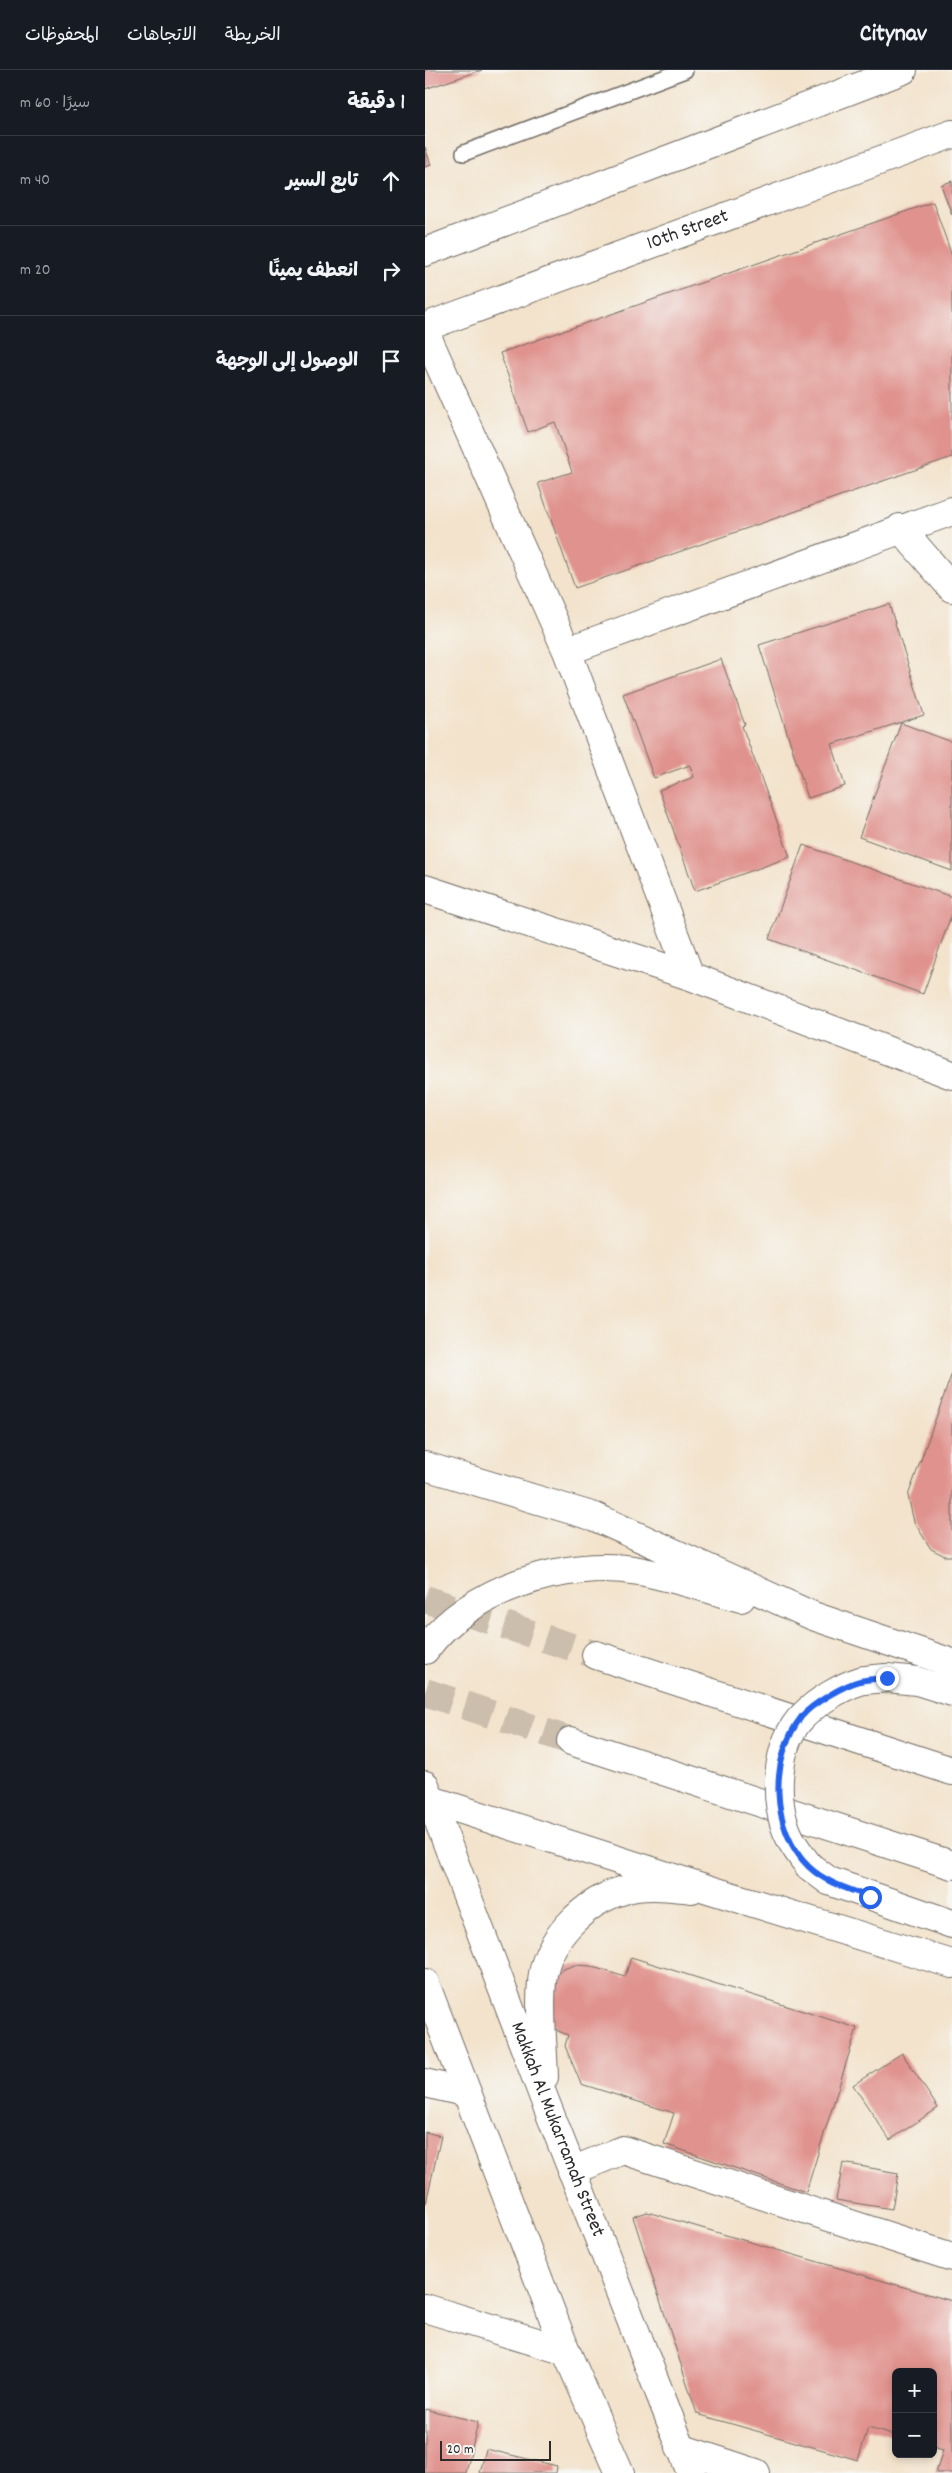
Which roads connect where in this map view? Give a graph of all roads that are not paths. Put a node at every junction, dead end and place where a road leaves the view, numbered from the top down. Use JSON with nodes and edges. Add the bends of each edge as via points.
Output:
{"nodes":[{"id":1,"x":685,"y":70,"type":"edge"},
{"id":2,"x":888,"y":72,"type":"edge"},
{"id":3,"x":952,"y":134,"type":"edge"},
{"id":4,"x":464,"y":153,"type":"dead end"},
{"id":5,"x":425,"y":252,"type":"edge"},
{"id":6,"x":425,"y":326,"type":"edge"},
{"id":7,"x":425,"y":332,"type":"edge"},
{"id":8,"x":952,"y":511,"type":"edge"},
{"id":9,"x":900,"y":528,"type":"junction"},
{"id":10,"x":952,"y":588,"type":"edge"},
{"id":11,"x":567,"y":651,"type":"junction"},
{"id":12,"x":425,"y":889,"type":"edge"},
{"id":13,"x":690,"y":976,"type":"junction"},
{"id":14,"x":952,"y":1075,"type":"edge"},
{"id":15,"x":425,"y":1466,"type":"edge"},
{"id":16,"x":813,"y":1616,"type":"junction"},
{"id":17,"x":425,"y":1650,"type":"edge"},
{"id":18,"x":596,"y":1656,"type":"tunnel mouth"},
{"id":19,"x":952,"y":1663,"type":"edge"},
{"id":20,"x":952,"y":1692,"type":"edge"},
{"id":21,"x":571,"y":1741,"type":"tunnel mouth"},
{"id":22,"x":952,"y":1771,"type":"edge"},
{"id":23,"x":427,"y":1794,"type":"edge"},
{"id":24,"x":952,"y":1865,"type":"edge"},
{"id":25,"x":711,"y":1890,"type":"junction"},
{"id":26,"x":952,"y":1924,"type":"edge"},
{"id":27,"x":952,"y":1964,"type":"edge"},
{"id":28,"x":425,"y":1983,"type":"edge"},
{"id":29,"x":425,"y":2083,"type":"edge"},
{"id":30,"x":467,"y":2093,"type":"junction"},
{"id":31,"x":545,"y":2102,"type":"junction"},
{"id":32,"x":572,"y":2171,"type":"junction"},
{"id":33,"x":952,"y":2257,"type":"edge"},
{"id":34,"x":425,"y":2308,"type":"edge"},
{"id":35,"x":566,"y":2351,"type":"junction"},
{"id":36,"x":680,"y":2448,"type":"junction"},
{"id":37,"x":620,"y":2473,"type":"edge"},
{"id":38,"x":691,"y":2473,"type":"edge"},
{"id":39,"x":756,"y":2473,"type":"edge"}],
"edges":[{"from":1,"to":4,"type":"lane"},
{"from":2,"to":5,"type":"main road"},
{"from":3,"to":6,"type":"main road","name":"10th Street"},
{"from":7,"to":11,"type":"main road"},
{"from":8,"to":9,"type":"main road"},
{"from":9,"to":10,"type":"main road"},
{"from":9,"to":11,"type":"main road"},
{"from":11,"to":13,"type":"main road"},
{"from":12,"to":13,"type":"main road"},
{"from":13,"to":14,"type":"main road"},
{"from":15,"to":16,"type":"main road","via":[[595,1517]]},
{"from":16,"to":17,"type":"main road","via":[[638,1571],[597,1568],[552,1573],[515,1584],[458,1616],[436,1634]]},
{"from":16,"to":19,"type":"main road"},
{"from":18,"to":22,"type":"main road"},
{"from":20,"to":26,"type":"main road","bridge":true,"via":[[917,1681],[887,1678],[860,1681],[842,1689],[803,1715],[790,1736],[782,1759],[779,1799],[789,1837],[809,1866],[829,1881]]},
{"from":21,"to":24,"type":"main road"},
{"from":23,"to":25,"type":"main road"},
{"from":23,"to":31,"type":"main road","name":"Makkah Al Mukarramah Street"},
{"from":25,"to":27,"type":"main road"},
{"from":25,"to":31,"type":"main road","via":[[655,1886],[625,1889],[596,1902],[557,1940],[542,1980]]},
{"from":28,"to":30,"type":"main road"},
{"from":29,"to":30,"type":"main road"},
{"from":30,"to":35,"type":"main road"},
{"from":31,"to":32,"type":"main road","name":"Makkah Al Mukarramah Street"},
{"from":32,"to":33,"type":"main road","via":[[623,2150]]},
{"from":32,"to":36,"type":"main road","name":"Makkah Al Mukarramah Street"},
{"from":34,"to":35,"type":"main road"},
{"from":35,"to":37,"type":"main road"},
{"from":36,"to":38,"type":"main road","name":"Makkah Al Mukarramah Street"},
{"from":36,"to":39,"type":"main road"}]}
